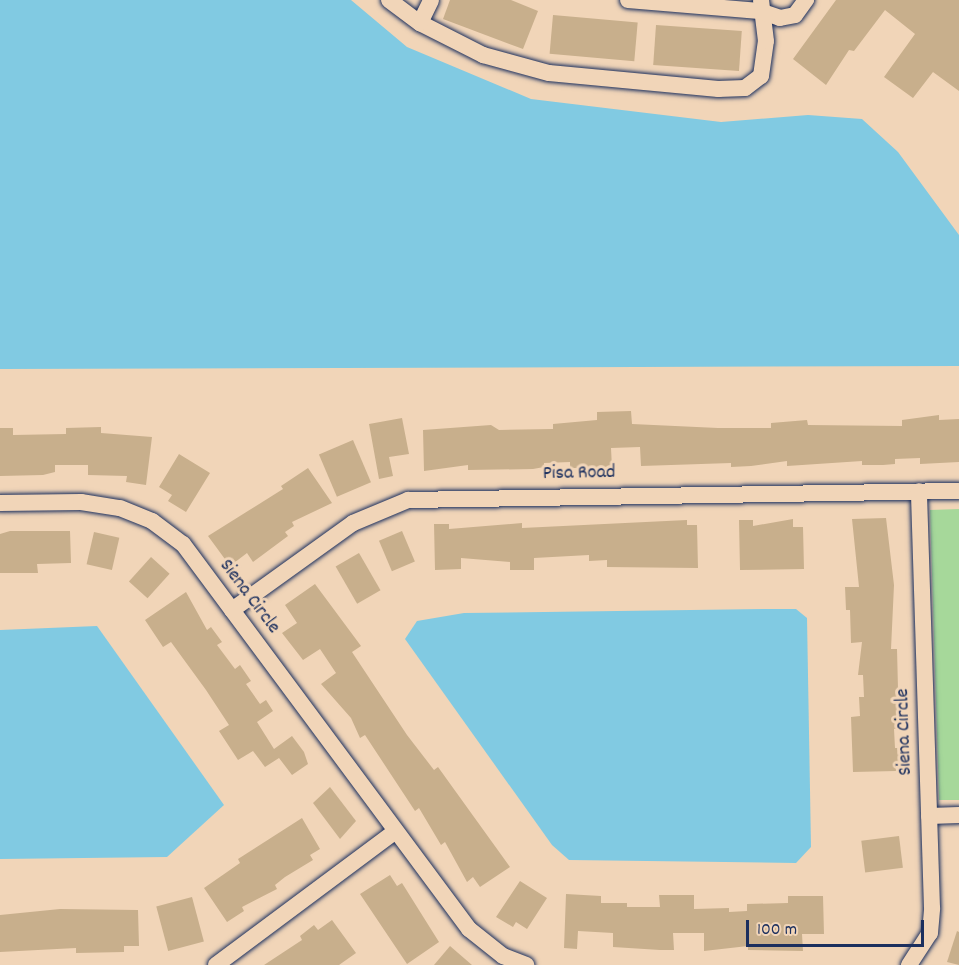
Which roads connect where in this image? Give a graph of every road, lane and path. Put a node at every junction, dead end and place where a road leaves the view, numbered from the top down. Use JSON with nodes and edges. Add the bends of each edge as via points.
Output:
{"nodes":[{"id":1,"x":389,"y":0,"type":"edge"},
{"id":2,"x":431,"y":0,"type":"edge"},
{"id":3,"x":628,"y":0,"type":"edge"},
{"id":4,"x":806,"y":0,"type":"edge"},
{"id":5,"x":760,"y":5,"type":"edge"},
{"id":6,"x":420,"y":23,"type":"junction"},
{"id":7,"x":919,"y":491,"type":"junction"},
{"id":8,"x":959,"y":491,"type":"edge"},
{"id":9,"x":0,"y":503,"type":"edge"},
{"id":10,"x":232,"y":610,"type":"junction"},
{"id":11,"x":959,"y":815,"type":"edge"},
{"id":12,"x":928,"y":816,"type":"junction"},
{"id":13,"x":396,"y":831,"type":"junction"},
{"id":14,"x":216,"y":965,"type":"edge"},
{"id":15,"x":526,"y":965,"type":"edge"},
{"id":16,"x":909,"y":965,"type":"edge"}],
"edges":[{"from":1,"to":6,"type":"street"},
{"from":2,"to":6,"type":"street"},
{"from":3,"to":5,"type":"street"},
{"from":4,"to":5,"type":"street","via":[[795,15],[780,18]]},
{"from":5,"to":6,"type":"street","via":[[766,40],[761,76],[745,88],[718,89],[549,73],[483,55]]},
{"from":7,"to":8,"type":"street","name":"Pisa Road"},
{"from":7,"to":10,"type":"street","name":"Pisa Road","via":[[408,500],[353,523]]},
{"from":7,"to":12,"type":"street","name":"Siena Circle"},
{"from":9,"to":10,"type":"street","name":"Siena Circle","via":[[81,502],[152,521],[183,544]]},
{"from":10,"to":13,"type":"street","name":"Siena Circle"},
{"from":11,"to":12,"type":"street"},
{"from":12,"to":16,"type":"street","name":"Siena Circle","via":[[930,933]]},
{"from":13,"to":14,"type":"street"},
{"from":13,"to":15,"type":"street","name":"Siena Circle","via":[[469,929],[503,956]]}]}
